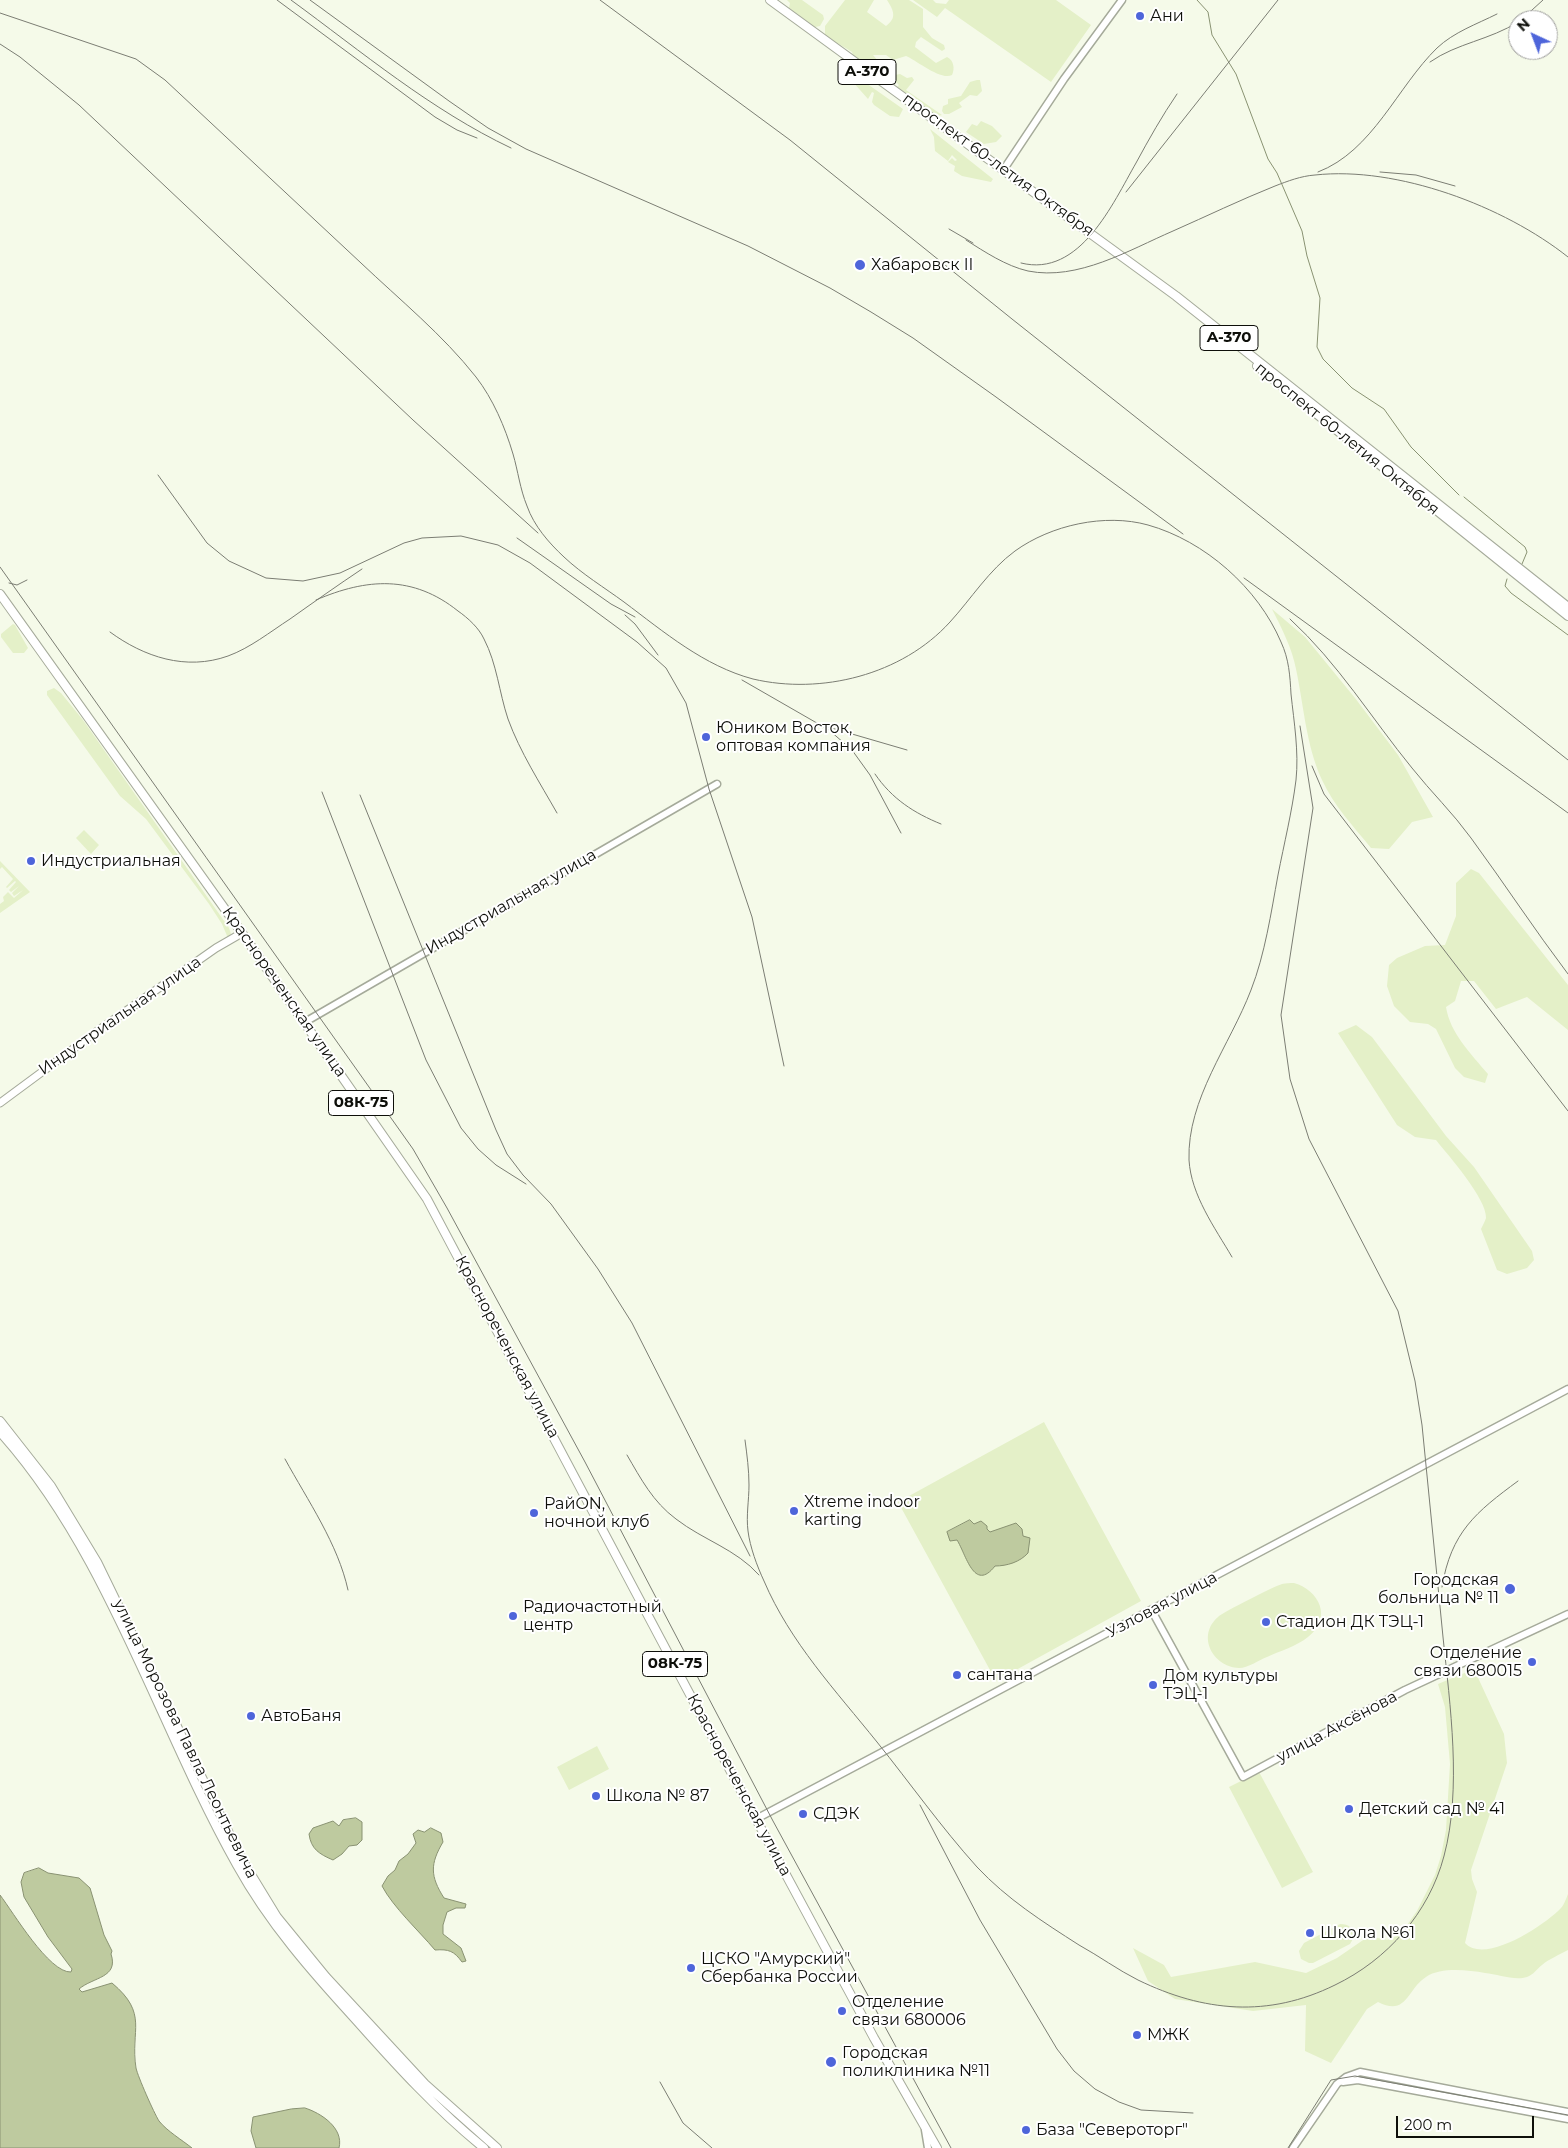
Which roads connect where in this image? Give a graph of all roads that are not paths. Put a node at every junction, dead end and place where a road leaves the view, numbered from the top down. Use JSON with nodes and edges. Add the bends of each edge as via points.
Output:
{"nodes":[{"id":1,"x":770,"y":0,"type":"edge"},
{"id":2,"x":1122,"y":0,"type":"edge"},
{"id":3,"x":1004,"y":170,"type":"junction"},
{"id":4,"x":1128,"y":260,"type":"junction"},
{"id":5,"x":0,"y":594,"type":"edge"},
{"id":6,"x":1568,"y":606,"type":"edge"},
{"id":7,"x":1568,"y":616,"type":"edge"},
{"id":8,"x":717,"y":784,"type":"dead end"},
{"id":9,"x":242,"y":933,"type":"junction"},
{"id":10,"x":305,"y":1022,"type":"junction"},
{"id":11,"x":0,"y":1103,"type":"edge"},
{"id":12,"x":1568,"y":1389,"type":"edge"},
{"id":13,"x":0,"y":1421,"type":"edge"},
{"id":14,"x":0,"y":1432,"type":"edge"},
{"id":15,"x":1152,"y":1611,"type":"junction"},
{"id":16,"x":1568,"y":1614,"type":"edge"},
{"id":17,"x":756,"y":1819,"type":"junction"},
{"id":18,"x":1337,"y":2084,"type":"junction"},
{"id":19,"x":1568,"y":2112,"type":"edge"},
{"id":20,"x":1568,"y":2119,"type":"edge"},
{"id":21,"x":924,"y":2124,"type":"junction"},
{"id":22,"x":484,"y":2148,"type":"edge"},
{"id":23,"x":497,"y":2148,"type":"edge"},
{"id":24,"x":928,"y":2148,"type":"edge"},
{"id":25,"x":936,"y":2148,"type":"edge"},
{"id":26,"x":1293,"y":2148,"type":"edge"}],
"edges":[{"from":1,"to":3,"type":"main road","name":"проспект 60-летия Октября","number":"А-370"},
{"from":2,"to":3,"type":"street","via":[[1064,79]]},
{"from":3,"to":4,"type":"main road","name":"проспект 60-летия Октября","number":"А-370"},
{"from":4,"to":6,"type":"main road","name":"проспект 60-летия Октября","number":"А-370"},
{"from":4,"to":7,"type":"main road","name":"проспект 60-летия Октября","number":"А-370"},
{"from":5,"to":9,"type":"main road","name":"Краснореченская улица"},
{"from":8,"to":10,"type":"street","name":"Индустриальная улица"},
{"from":9,"to":10,"type":"main road","name":"Краснореченская улица","number":"08К-75"},
{"from":9,"to":11,"type":"main road","name":"Индустриальная улица","via":[[90,1036]]},
{"from":10,"to":17,"type":"main road","name":"Краснореченская улица","number":"08К-75","via":[[438,1220]]},
{"from":12,"to":15,"type":"street","name":"Узловая улица"},
{"from":13,"to":23,"type":"main road","name":"улица Морозова Павла Леонтьевича","via":[[47,1480],[97,1562],[249,1873],[290,1934],[425,2084]]},
{"from":14,"to":22,"type":"main road","name":"улица Морозова Павла Леонтьевича","via":[[53,1501],[93,1569],[218,1829],[257,1900],[304,1962],[372,2039],[423,2093]]},
{"from":15,"to":16,"type":"street","name":"улица Аксёнова","via":[[1243,1777],[1405,1690]]},
{"from":15,"to":17,"type":"street","name":"Узловая улица"},
{"from":17,"to":21,"type":"main road","name":"Краснореченская улица","number":"08К-75"},
{"from":18,"to":19,"type":"street","via":[[1360,2072]]},
{"from":18,"to":20,"type":"street","via":[[1358,2080]]},
{"from":18,"to":26,"type":"street"},
{"from":21,"to":24,"type":"street"},
{"from":21,"to":25,"type":"main road","name":"Краснореченская улица","number":"08К-75"}]}
